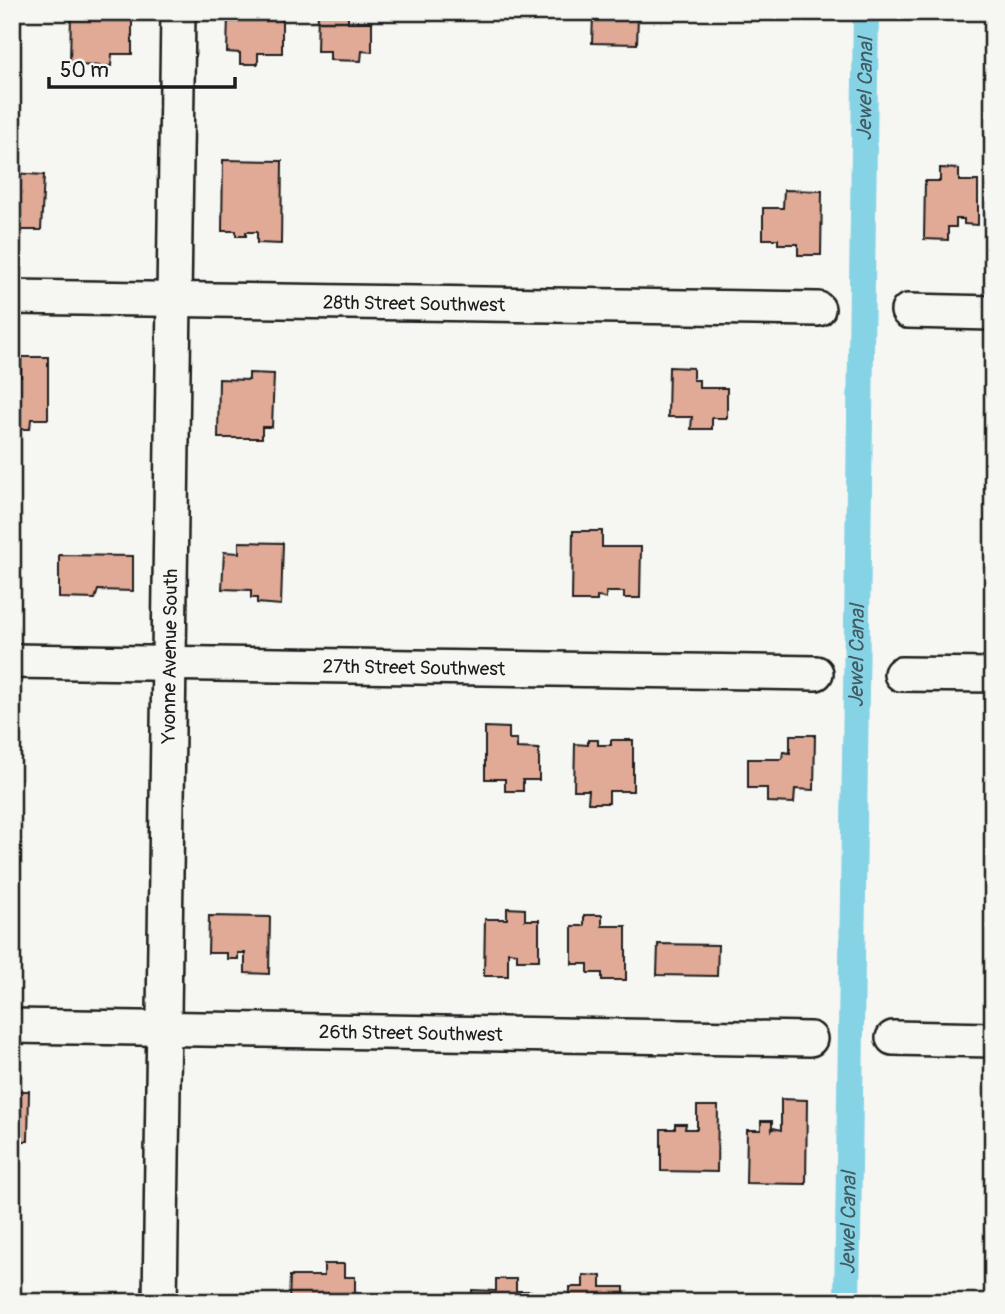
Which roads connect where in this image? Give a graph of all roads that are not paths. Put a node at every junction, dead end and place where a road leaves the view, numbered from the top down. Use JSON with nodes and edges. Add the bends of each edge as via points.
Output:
{"nodes":[{"id":1,"x":178,"y":12,"type":"edge"},
{"id":2,"x":12,"y":297,"type":"edge"},
{"id":3,"x":174,"y":299,"type":"junction"},
{"id":4,"x":818,"y":309,"type":"dead end"},
{"id":5,"x":908,"y":311,"type":"dead end"},
{"id":6,"x":993,"y":313,"type":"edge"},
{"id":7,"x":12,"y":661,"type":"edge"},
{"id":8,"x":169,"y":663,"type":"junction"},
{"id":9,"x":816,"y":673,"type":"dead end"},
{"id":10,"x":901,"y":674,"type":"dead end"},
{"id":11,"x":993,"y":676,"type":"edge"},
{"id":12,"x":12,"y":1026,"type":"edge"},
{"id":13,"x":164,"y":1030,"type":"junction"},
{"id":14,"x":892,"y":1038,"type":"dead end"},
{"id":15,"x":810,"y":1039,"type":"dead end"},
{"id":16,"x":993,"y":1040,"type":"edge"},
{"id":17,"x":160,"y":1302,"type":"edge"}],
"edges":[{"from":1,"to":3,"type":"street","name":"Yvonne Avenue South"},
{"from":2,"to":3,"type":"street","name":"28th Street Southwest"},
{"from":3,"to":4,"type":"street","name":"28th Street Southwest"},
{"from":3,"to":8,"type":"street","name":"Yvonne Avenue South"},
{"from":5,"to":6,"type":"street"},
{"from":7,"to":8,"type":"street","name":"27th Street Southwest"},
{"from":8,"to":9,"type":"street","name":"27th Street Southwest"},
{"from":8,"to":13,"type":"street","name":"Yvonne Avenue South"},
{"from":10,"to":11,"type":"street"},
{"from":12,"to":13,"type":"street","name":"26th Street Southwest"},
{"from":13,"to":15,"type":"street","name":"26th Street Southwest"},
{"from":13,"to":17,"type":"street","name":"Yvonne Avenue South"},
{"from":14,"to":16,"type":"street"}]}
